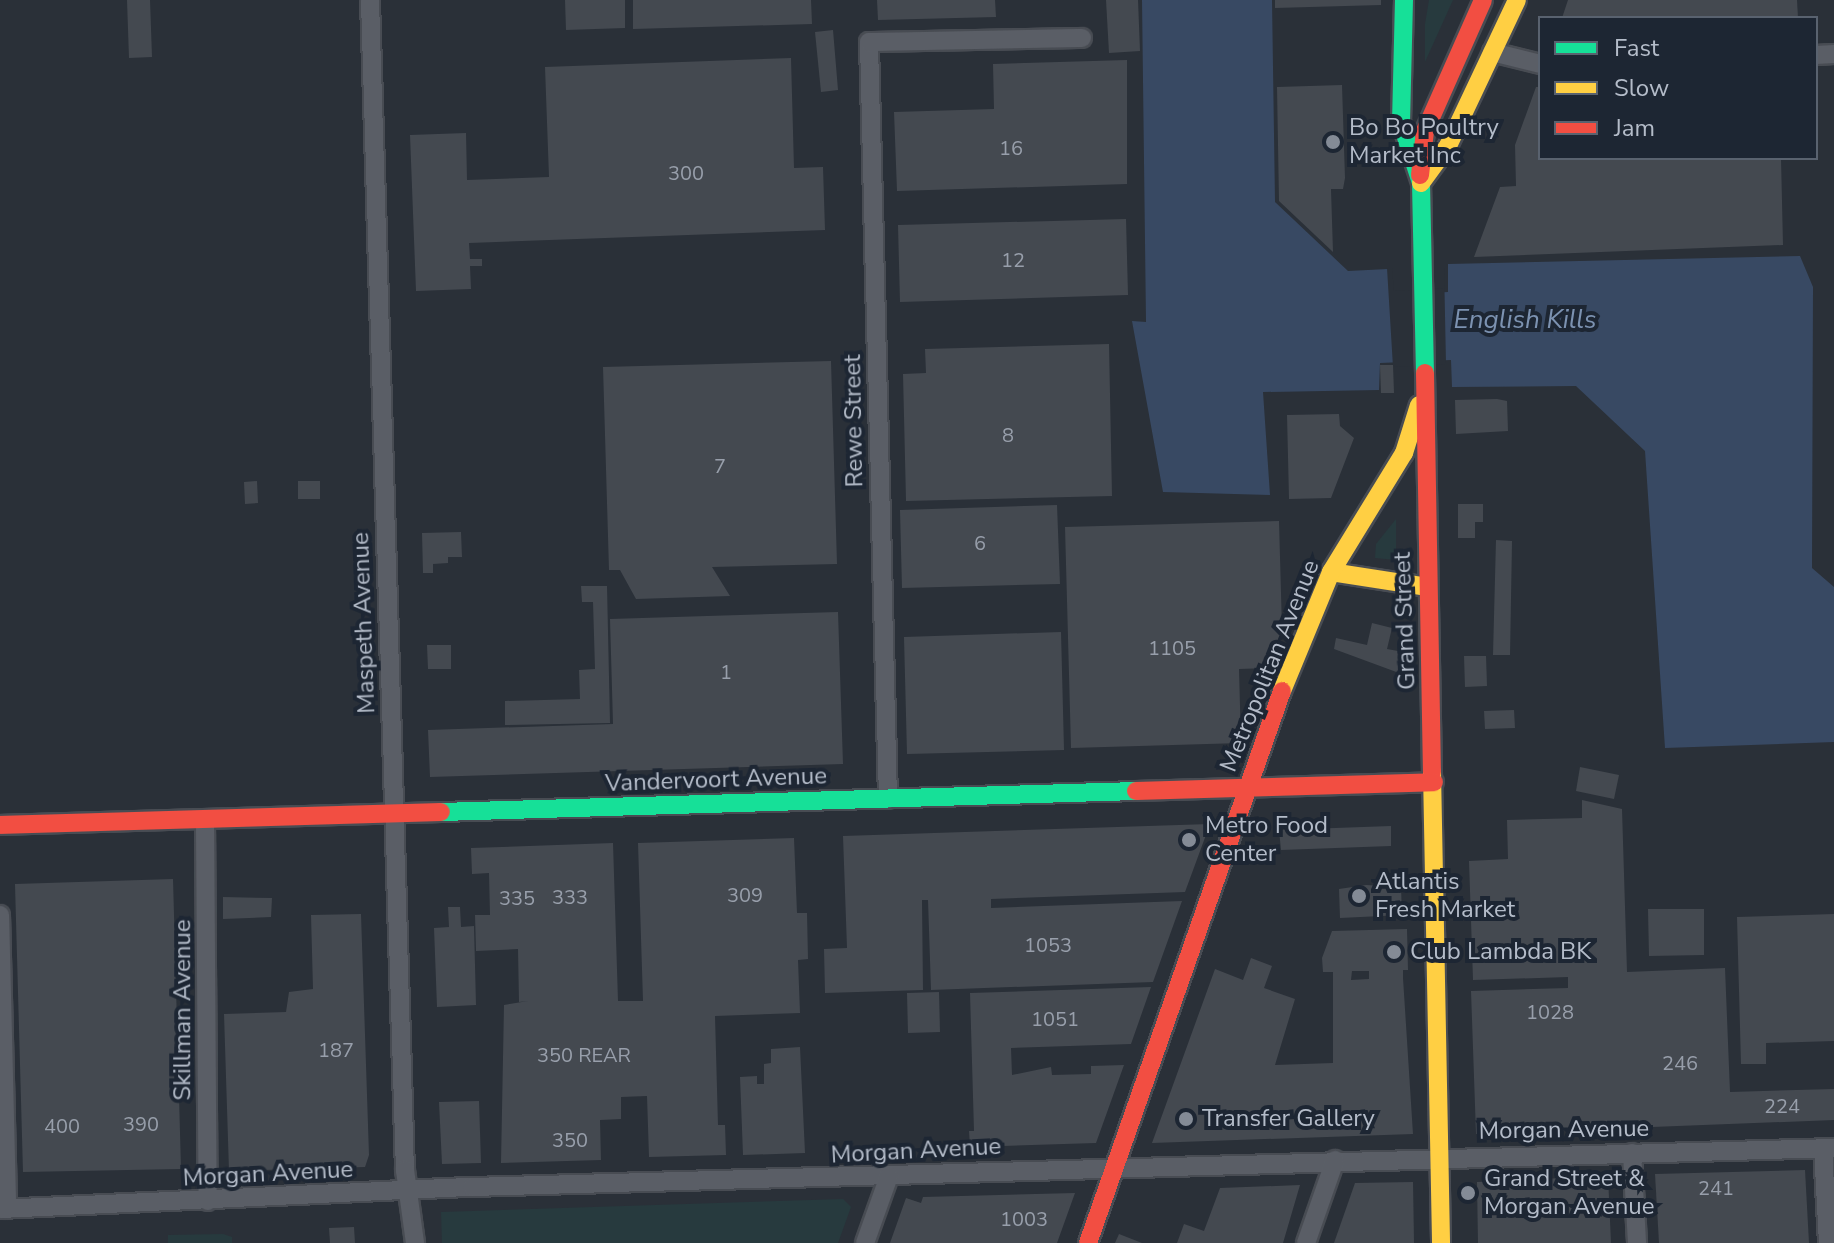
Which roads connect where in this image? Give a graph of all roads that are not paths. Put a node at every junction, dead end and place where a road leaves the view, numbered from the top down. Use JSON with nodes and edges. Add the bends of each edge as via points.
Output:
{"nodes":[{"id":1,"x":370,"y":0,"type":"edge"},
{"id":2,"x":1404,"y":0,"type":"edge"},
{"id":3,"x":1483,"y":0,"type":"edge"},
{"id":4,"x":1497,"y":0,"type":"edge"},
{"id":5,"x":1517,"y":0,"type":"edge"},
{"id":6,"x":1082,"y":38,"type":"dead end"},
{"id":7,"x":1492,"y":52,"type":"junction"},
{"id":8,"x":1538,"y":64,"type":"edge"},
{"id":9,"x":1421,"y":183,"type":"junction"},
{"id":10,"x":1422,"y":390,"type":"junction"},
{"id":11,"x":1331,"y":572,"type":"junction"},
{"id":12,"x":1428,"y":587,"type":"junction"},
{"id":13,"x":1434,"y":782,"type":"junction"},
{"id":14,"x":1247,"y":788,"type":"junction"},
{"id":15,"x":888,"y":799,"type":"junction"},
{"id":16,"x":394,"y":814,"type":"junction"},
{"id":17,"x":205,"y":819,"type":"junction"},
{"id":18,"x":0,"y":825,"type":"edge"},
{"id":19,"x":0,"y":915,"type":"edge"},
{"id":20,"x":1829,"y":1148,"type":"edge"},
{"id":21,"x":1632,"y":1153,"type":"junction"},
{"id":22,"x":1440,"y":1157,"type":"junction"},
{"id":23,"x":1335,"y":1160,"type":"junction"},
{"id":24,"x":1116,"y":1168,"type":"junction"},
{"id":25,"x":889,"y":1176,"type":"junction"},
{"id":26,"x":408,"y":1190,"type":"junction"},
{"id":27,"x":208,"y":1201,"type":"junction"},
{"id":28,"x":4,"y":1209,"type":"edge"},
{"id":29,"x":415,"y":1243,"type":"edge"},
{"id":30,"x":865,"y":1243,"type":"edge"},
{"id":31,"x":1088,"y":1243,"type":"edge"},
{"id":32,"x":1306,"y":1243,"type":"edge"},
{"id":33,"x":1441,"y":1243,"type":"edge"},
{"id":34,"x":1637,"y":1243,"type":"edge"},
{"id":35,"x":1828,"y":1243,"type":"edge"}],
"edges":[{"from":1,"to":16,"type":"street","name":"Maspeth Avenue"},
{"from":2,"to":9,"type":"main road","name":"Grand Street","via":[[1401,122]]},
{"from":3,"to":9,"type":"main road","via":[[1425,131]]},
{"from":4,"to":7,"type":"main road","via":[[1484,30]]},
{"from":5,"to":7,"type":"main road"},
{"from":6,"to":15,"type":"street","name":"Rewe Street","via":[[869,42]]},
{"from":7,"to":8,"type":"street"},
{"from":7,"to":9,"type":"main road","via":[[1448,146]]},
{"from":9,"to":10,"type":"main road","name":"Grand Street"},
{"from":10,"to":11,"type":"main road","name":"Metropolitan Avenue","via":[[1404,453]]},
{"from":10,"to":12,"type":"main road","name":"Grand Street"},
{"from":11,"to":12,"type":"main road"},
{"from":11,"to":14,"type":"main road","name":"Metropolitan Avenue"},
{"from":12,"to":13,"type":"main road","name":"Grand Street"},
{"from":13,"to":14,"type":"main road","name":"Vandervoort Avenue"},
{"from":13,"to":22,"type":"main road","name":"Grand Street"},
{"from":14,"to":15,"type":"main road","name":"Vandervoort Avenue"},
{"from":14,"to":24,"type":"main road","name":"Metropolitan Avenue"},
{"from":15,"to":16,"type":"main road","name":"Vandervoort Avenue"},
{"from":16,"to":17,"type":"main road","name":"Vandervoort Avenue"},
{"from":16,"to":26,"type":"street","name":"Maspeth Avenue"},
{"from":17,"to":18,"type":"main road","name":"Vandervoort Avenue"},
{"from":17,"to":27,"type":"street","name":"Skillman Avenue"},
{"from":19,"to":28,"type":"street"},
{"from":20,"to":21,"type":"street","name":"Morgan Avenue"},
{"from":20,"to":35,"type":"street"},
{"from":21,"to":22,"type":"street","name":"Morgan Avenue"},
{"from":21,"to":34,"type":"street"},
{"from":22,"to":23,"type":"street","name":"Morgan Avenue"},
{"from":22,"to":33,"type":"main road","name":"Grand Street"},
{"from":23,"to":24,"type":"street","name":"Morgan Avenue"},
{"from":23,"to":32,"type":"street"},
{"from":24,"to":25,"type":"street","name":"Morgan Avenue"},
{"from":24,"to":31,"type":"main road","name":"Metropolitan Avenue"},
{"from":25,"to":26,"type":"street","name":"Morgan Avenue"},
{"from":25,"to":30,"type":"street"},
{"from":26,"to":27,"type":"street","name":"Morgan Avenue"},
{"from":26,"to":29,"type":"street","name":"Maspeth Avenue"},
{"from":27,"to":28,"type":"street","name":"Morgan Avenue"}]}
